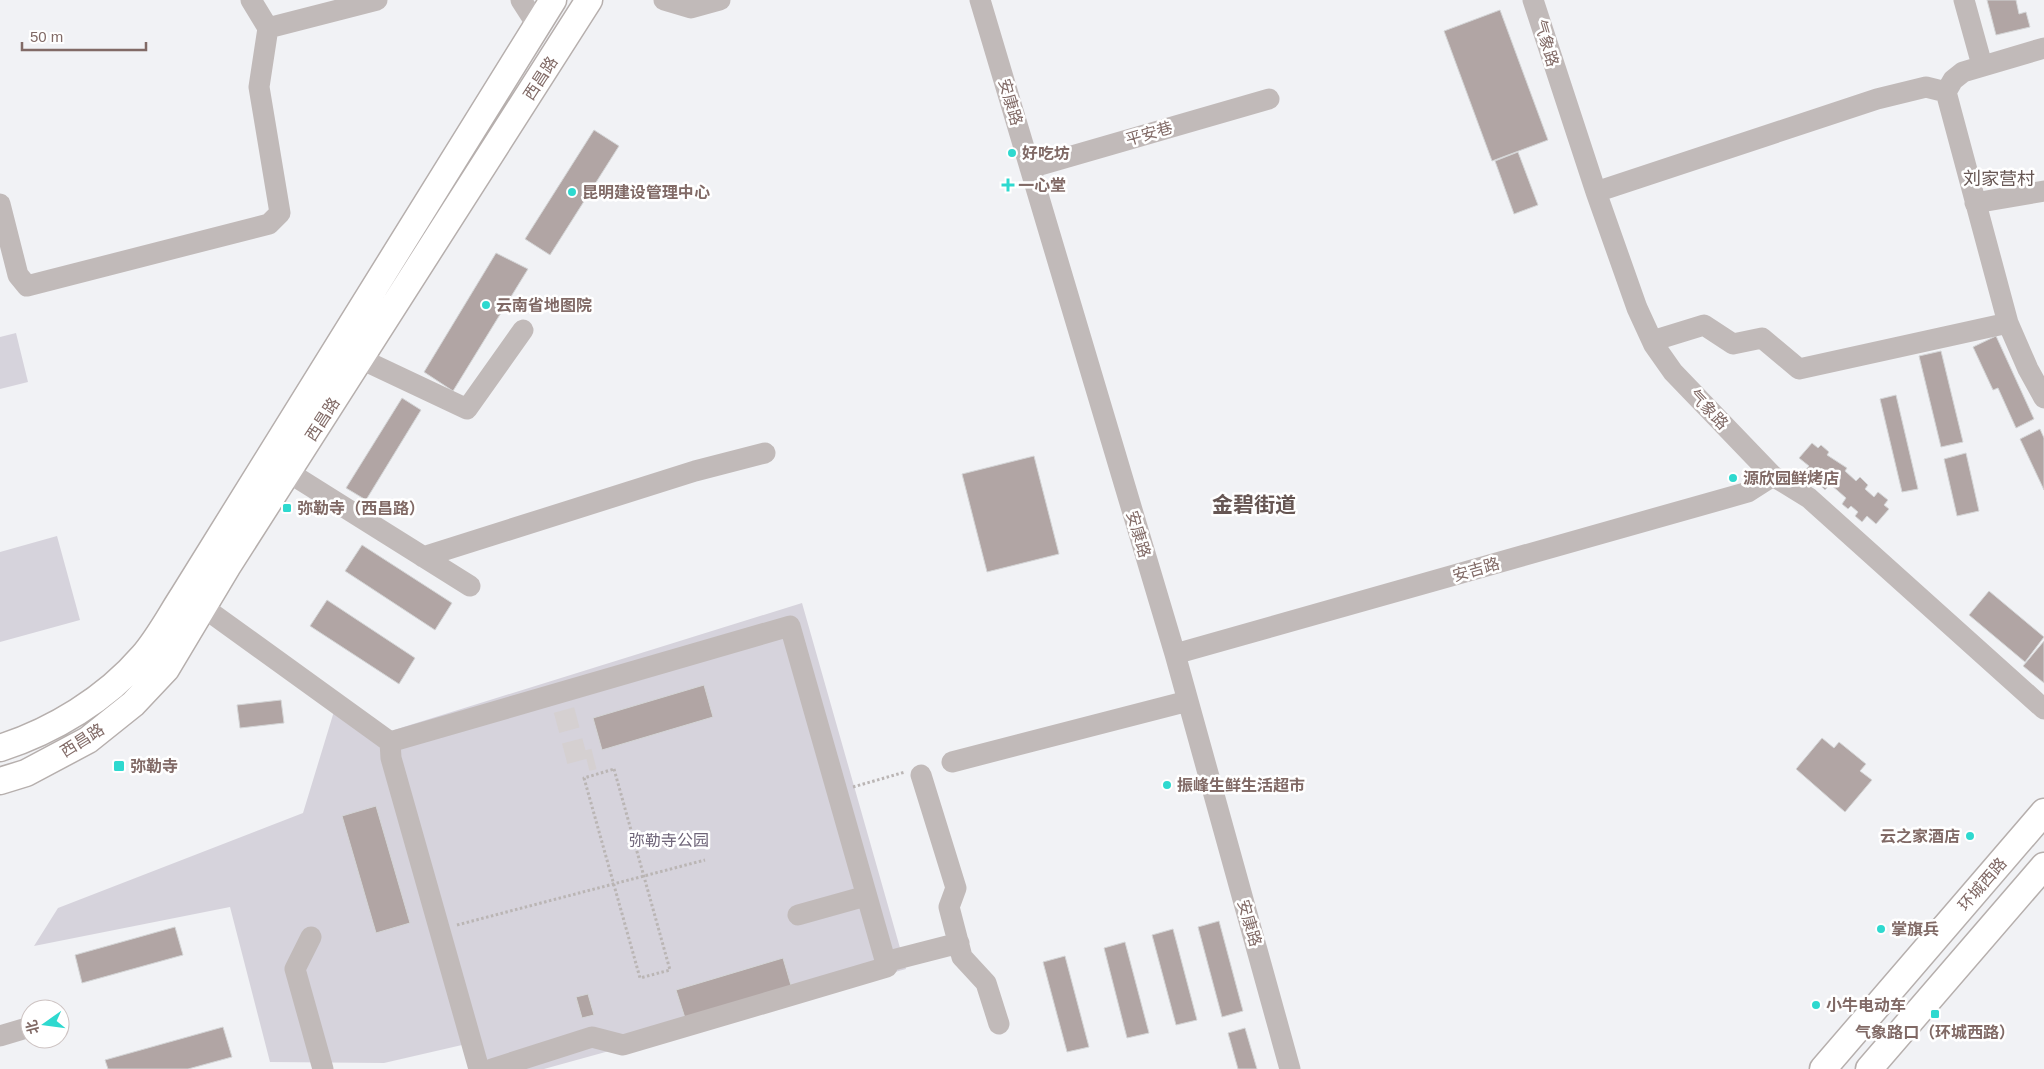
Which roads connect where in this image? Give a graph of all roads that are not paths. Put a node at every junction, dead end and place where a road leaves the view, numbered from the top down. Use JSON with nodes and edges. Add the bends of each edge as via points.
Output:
{"nodes":[{"id":1,"x":251,"y":0,"type":"edge"},
{"id":2,"x":377,"y":0,"type":"edge"},
{"id":3,"x":521,"y":0,"type":"edge"},
{"id":4,"x":553,"y":0,"type":"edge"},
{"id":5,"x":590,"y":0,"type":"edge"},
{"id":6,"x":664,"y":0,"type":"edge"},
{"id":7,"x":720,"y":0,"type":"edge"},
{"id":8,"x":980,"y":0,"type":"edge"},
{"id":9,"x":1533,"y":0,"type":"edge"},
{"id":10,"x":1964,"y":0,"type":"edge"},
{"id":11,"x":536,"y":25,"type":"junction"},
{"id":12,"x":268,"y":28,"type":"junction"},
{"id":13,"x":2044,"y":48,"type":"edge"},
{"id":14,"x":1982,"y":65,"type":"junction"},
{"id":15,"x":1946,"y":92,"type":"junction"},
{"id":16,"x":1269,"y":99,"type":"dead end"},
{"id":17,"x":1030,"y":168,"type":"junction"},
{"id":18,"x":2044,"y":191,"type":"edge"},
{"id":19,"x":1596,"y":192,"type":"junction"},
{"id":20,"x":1975,"y":203,"type":"junction"},
{"id":21,"x":0,"y":204,"type":"edge"},
{"id":22,"x":9,"y":277,"type":"edge"},
{"id":23,"x":2008,"y":323,"type":"junction"},
{"id":24,"x":523,"y":330,"type":"dead end"},
{"id":25,"x":1652,"y":341,"type":"junction"},
{"id":26,"x":361,"y":359,"type":"junction"},
{"id":27,"x":2044,"y":398,"type":"edge"},
{"id":28,"x":765,"y":452,"type":"dead end"},
{"id":29,"x":288,"y":472,"type":"junction"},
{"id":30,"x":1773,"y":476,"type":"junction"},
{"id":31,"x":423,"y":556,"type":"junction"},
{"id":32,"x":470,"y":586,"type":"dead end"},
{"id":33,"x":203,"y":607,"type":"junction"},
{"id":34,"x":1175,"y":654,"type":"junction"},
{"id":35,"x":1188,"y":701,"type":"junction"},
{"id":36,"x":2044,"y":709,"type":"edge"},
{"id":37,"x":390,"y":742,"type":"junction"},
{"id":38,"x":0,"y":748,"type":"edge"},
{"id":39,"x":952,"y":762,"type":"dead end"},
{"id":40,"x":916,"y":773,"type":"road end"},
{"id":41,"x":0,"y":781,"type":"edge"},
{"id":42,"x":2044,"y":812,"type":"edge"},
{"id":43,"x":2044,"y":866,"type":"edge"},
{"id":44,"x":866,"y":896,"type":"junction"},
{"id":45,"x":798,"y":914,"type":"dead end"},
{"id":46,"x":311,"y":937,"type":"dead end"},
{"id":47,"x":959,"y":943,"type":"junction"},
{"id":48,"x":885,"y":962,"type":"junction"},
{"id":49,"x":999,"y":1024,"type":"dead end"},
{"id":50,"x":20,"y":1030,"type":"edge"},
{"id":51,"x":0,"y":1036,"type":"edge"},
{"id":52,"x":323,"y":1069,"type":"edge"},
{"id":53,"x":479,"y":1069,"type":"edge"},
{"id":54,"x":492,"y":1069,"type":"edge"},
{"id":55,"x":1290,"y":1069,"type":"edge"},
{"id":56,"x":1823,"y":1069,"type":"edge"},
{"id":57,"x":1869,"y":1069,"type":"edge"}],
"edges":[{"from":1,"to":12,"type":"street"},
{"from":2,"to":12,"type":"street"},
{"from":3,"to":11,"type":"street"},
{"from":4,"to":11,"type":"main road","name":"西昌路"},
{"from":5,"to":26,"type":"main road","name":"西昌路"},
{"from":6,"to":7,"type":"street","via":[[691,8]]},
{"from":8,"to":17,"type":"street","name":"安康路"},
{"from":9,"to":19,"type":"street","name":"气象路"},
{"from":10,"to":14,"type":"street"},
{"from":11,"to":38,"type":"main road","name":"西昌路","via":[[143,656],[107,691],[62,721]]},
{"from":12,"to":22,"type":"street","via":[[259,87],[280,214],[269,224],[28,286]]},
{"from":13,"to":14,"type":"street"},
{"from":14,"to":15,"type":"street","via":[[1963,72]]},
{"from":15,"to":19,"type":"street","via":[[1926,87],[1877,99]]},
{"from":15,"to":20,"type":"street"},
{"from":16,"to":17,"type":"street","name":"平安巷"},
{"from":17,"to":34,"type":"street","name":"安康路"},
{"from":18,"to":20,"type":"street"},
{"from":19,"to":25,"type":"street","name":"气象路"},
{"from":20,"to":23,"type":"street"},
{"from":21,"to":22,"type":"street"},
{"from":23,"to":25,"type":"street","via":[[1799,369],[1762,338],[1733,344],[1704,325]]},
{"from":23,"to":27,"type":"street"},
{"from":24,"to":26,"type":"street","via":[[467,409]]},
{"from":25,"to":30,"type":"street","name":"气象路","via":[[1673,372]]},
{"from":26,"to":29,"type":"main road","name":"西昌路"},
{"from":28,"to":31,"type":"street","via":[[695,470]]},
{"from":29,"to":31,"type":"street"},
{"from":29,"to":33,"type":"main road","name":"西昌路"},
{"from":30,"to":34,"type":"street","name":"安吉路","via":[[1748,492]]},
{"from":30,"to":36,"type":"street","name":"气象路","via":[[1809,498]]},
{"from":31,"to":32,"type":"street"},
{"from":33,"to":37,"type":"street"},
{"from":33,"to":41,"type":"main road","name":"西昌路","via":[[166,669],[133,704],[88,740],[26,773]]},
{"from":34,"to":35,"type":"street","name":"安康路"},
{"from":35,"to":39,"type":"street"},
{"from":35,"to":55,"type":"street","name":"安康路"},
{"from":37,"to":44,"type":"street","via":[[562,702],[790,626]]},
{"from":37,"to":53,"type":"street","via":[[391,758],[442,929]]},
{"from":40,"to":47,"type":"street","via":[[956,888],[949,907]]},
{"from":42,"to":56,"type":"main road","name":"环城西路"},
{"from":43,"to":57,"type":"main road"},
{"from":44,"to":45,"type":"street"},
{"from":44,"to":48,"type":"street"},
{"from":46,"to":52,"type":"street","via":[[295,969]]},
{"from":47,"to":48,"type":"street"},
{"from":47,"to":49,"type":"street","via":[[962,957],[986,983]]},
{"from":48,"to":54,"type":"street","via":[[887,967],[623,1045],[592,1037]]},
{"from":50,"to":51,"type":"street"}]}
